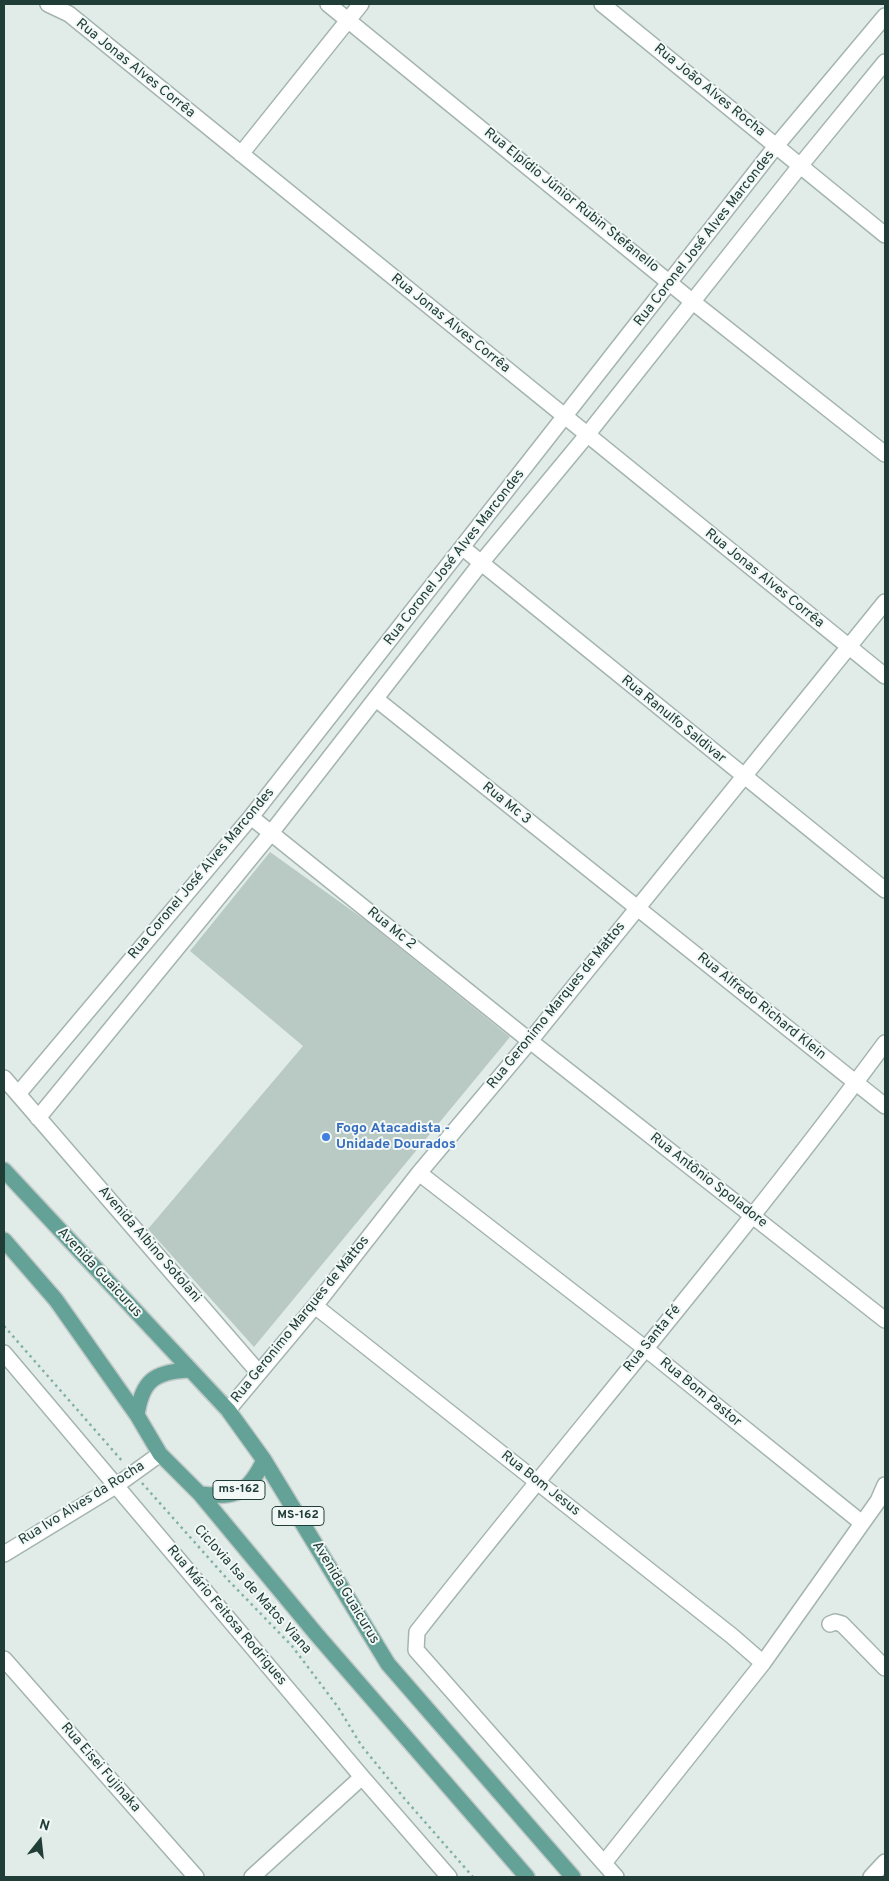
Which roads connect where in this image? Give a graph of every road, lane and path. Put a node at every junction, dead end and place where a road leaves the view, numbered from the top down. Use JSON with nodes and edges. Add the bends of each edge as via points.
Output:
{"nodes":[{"id":1,"x":48,"y":4,"type":"edge"},
{"id":2,"x":328,"y":4,"type":"edge"},
{"id":3,"x":361,"y":4,"type":"edge"},
{"id":4,"x":602,"y":4,"type":"edge"},
{"id":5,"x":885,"y":16,"type":"edge"},
{"id":6,"x":348,"y":20,"type":"junction"},
{"id":7,"x":885,"y":62,"type":"edge"},
{"id":8,"x":776,"y":146,"type":"junction"},
{"id":9,"x":241,"y":154,"type":"junction"},
{"id":10,"x":800,"y":166,"type":"junction"},
{"id":11,"x":885,"y":236,"type":"edge"},
{"id":12,"x":671,"y":283,"type":"junction"},
{"id":13,"x":693,"y":302,"type":"junction"},
{"id":14,"x":566,"y":418,"type":"junction"},
{"id":15,"x":588,"y":436,"type":"junction"},
{"id":16,"x":885,"y":454,"type":"edge"},
{"id":17,"x":463,"y":548,"type":"junction"},
{"id":18,"x":481,"y":563,"type":"junction"},
{"id":19,"x":885,"y":602,"type":"edge"},
{"id":20,"x":848,"y":647,"type":"junction"},
{"id":21,"x":885,"y":676,"type":"edge"},
{"id":22,"x":376,"y":700,"type":"junction"},
{"id":23,"x":743,"y":776,"type":"junction"},
{"id":24,"x":251,"y":817,"type":"junction"},
{"id":25,"x":271,"y":833,"type":"junction"},
{"id":26,"x":885,"y":890,"type":"edge"},
{"id":27,"x":637,"y":908,"type":"junction"},
{"id":28,"x":530,"y":1041,"type":"junction"},
{"id":29,"x":885,"y":1043,"type":"edge"},
{"id":30,"x":4,"y":1078,"type":"edge"},
{"id":31,"x":856,"y":1082,"type":"junction"},
{"id":32,"x":18,"y":1094,"type":"junction"},
{"id":33,"x":885,"y":1106,"type":"edge"},
{"id":34,"x":38,"y":1118,"type":"junction"},
{"id":35,"x":4,"y":1170,"type":"edge"},
{"id":36,"x":419,"y":1173,"type":"junction"},
{"id":37,"x":753,"y":1216,"type":"junction"},
{"id":38,"x":4,"y":1240,"type":"edge"},
{"id":39,"x":315,"y":1306,"type":"junction"},
{"id":40,"x":885,"y":1320,"type":"edge"},
{"id":41,"x":4,"y":1326,"type":"edge"},
{"id":42,"x":646,"y":1349,"type":"junction"},
{"id":43,"x":4,"y":1353,"type":"edge"},
{"id":44,"x":188,"y":1370,"type":"junction"},
{"id":45,"x":259,"y":1373,"type":"junction"},
{"id":46,"x":228,"y":1410,"type":"junction"},
{"id":47,"x":138,"y":1416,"type":"junction"},
{"id":48,"x":160,"y":1454,"type":"junction"},
{"id":49,"x":264,"y":1460,"type":"junction"},
{"id":50,"x":133,"y":1473,"type":"junction"},
{"id":51,"x":536,"y":1481,"type":"junction"},
{"id":52,"x":116,"y":1485,"type":"junction"},
{"id":53,"x":885,"y":1485,"type":"edge"},
{"id":54,"x":200,"y":1494,"type":"junction"},
{"id":55,"x":862,"y":1523,"type":"junction"},
{"id":56,"x":4,"y":1554,"type":"edge"},
{"id":57,"x":830,"y":1624,"type":"dead end"},
{"id":58,"x":4,"y":1659,"type":"edge"},
{"id":59,"x":763,"y":1664,"type":"junction"},
{"id":60,"x":885,"y":1668,"type":"edge"},
{"id":61,"x":362,"y":1778,"type":"junction"},
{"id":62,"x":885,"y":1862,"type":"edge"},
{"id":63,"x":604,"y":1863,"type":"junction"},
{"id":64,"x":196,"y":1877,"type":"edge"},
{"id":65,"x":252,"y":1877,"type":"edge"},
{"id":66,"x":450,"y":1877,"type":"edge"},
{"id":67,"x":474,"y":1877,"type":"edge"},
{"id":68,"x":527,"y":1877,"type":"edge"},
{"id":69,"x":572,"y":1877,"type":"edge"},
{"id":70,"x":616,"y":1877,"type":"edge"},
{"id":71,"x":870,"y":1877,"type":"edge"}],
"edges":[{"from":1,"to":9,"type":"street","name":"Rua Jonas Alves Corrêa","via":[[68,14]]},
{"from":2,"to":6,"type":"street","name":"Rua Elpídio Júnior Rubin Stefanello"},
{"from":3,"to":6,"type":"street"},
{"from":4,"to":8,"type":"street","name":"Rua João Alves Rocha"},
{"from":5,"to":8,"type":"street","name":"Rua Coronel José Alves Marcondes"},
{"from":6,"to":9,"type":"street"},
{"from":6,"to":12,"type":"street","name":"Rua Elpídio Júnior Rubin Stefanello"},
{"from":7,"to":10,"type":"street","name":"Rua Coronel José Alves Marcondes"},
{"from":8,"to":10,"type":"street","name":"Rua João Alves Rocha"},
{"from":8,"to":12,"type":"street","name":"Rua Coronel José Alves Marcondes"},
{"from":9,"to":14,"type":"street","name":"Rua Jonas Alves Corrêa"},
{"from":10,"to":11,"type":"street","name":"Rua João Alves Rocha"},
{"from":10,"to":13,"type":"street","name":"Rua Coronel José Alves Marcondes"},
{"from":12,"to":13,"type":"street","name":"Rua Elpídio Júnior Rubin Stefanello"},
{"from":12,"to":14,"type":"street","name":"Rua Coronel José Alves Marcondes"},
{"from":13,"to":15,"type":"street","name":"Rua Coronel José Alves Marcondes"},
{"from":13,"to":16,"type":"street","name":"Rua Elpídio Júnior Rubin Stefanello"},
{"from":14,"to":15,"type":"street","name":"Rua Jonas Alves Corrêa"},
{"from":14,"to":17,"type":"street","name":"Rua Coronel José Alves Marcondes"},
{"from":15,"to":18,"type":"street","name":"Rua Coronel José Alves Marcondes"},
{"from":15,"to":20,"type":"street","name":"Rua Jonas Alves Corrêa"},
{"from":17,"to":18,"type":"street","name":"Rua Ranulfo Saldivar"},
{"from":17,"to":24,"type":"street","name":"Rua Coronel José Alves Marcondes"},
{"from":18,"to":22,"type":"street","name":"Rua Coronel José Alves Marcondes"},
{"from":18,"to":23,"type":"street","name":"Rua Ranulfo Saldivar"},
{"from":19,"to":20,"type":"street","name":"Rua Geronimo Marques de Mattos"},
{"from":20,"to":21,"type":"street","name":"Rua Jonas Alves Corrêa"},
{"from":20,"to":23,"type":"street","name":"Rua Geronimo Marques de Mattos"},
{"from":22,"to":25,"type":"street","name":"Rua Coronel José Alves Marcondes"},
{"from":22,"to":27,"type":"street","name":"Rua Mc 3"},
{"from":23,"to":26,"type":"street","name":"Rua Ranulfo Saldivar"},
{"from":23,"to":27,"type":"street","name":"Rua Geronimo Marques de Mattos"},
{"from":24,"to":25,"type":"street","name":"Rua Mc 2"},
{"from":24,"to":32,"type":"street","name":"Rua Coronel José Alves Marcondes"},
{"from":25,"to":28,"type":"street","name":"Rua Mc 2"},
{"from":25,"to":34,"type":"street","name":"Rua Coronel José Alves Marcondes"},
{"from":27,"to":28,"type":"street","name":"Rua Geronimo Marques de Mattos"},
{"from":27,"to":31,"type":"street","name":"Rua Alfredo Richard Klein"},
{"from":28,"to":36,"type":"street","name":"Rua Geronimo Marques de Mattos"},
{"from":28,"to":37,"type":"street","name":"Rua Antônio Spoladore"},
{"from":29,"to":31,"type":"street","name":"Rua Santa Fé"},
{"from":30,"to":32,"type":"street","name":"Avenida Albino Sotolani"},
{"from":31,"to":33,"type":"street","name":"Rua Alfredo Richard Klein"},
{"from":31,"to":37,"type":"street","name":"Rua Santa Fé"},
{"from":32,"to":34,"type":"street","name":"Avenida Albino Sotolani"},
{"from":34,"to":45,"type":"street","name":"Avenida Albino Sotolani"},
{"from":35,"to":44,"type":"main road","name":"Avenida Guaicurus","number":"MS-162"},
{"from":36,"to":39,"type":"street","name":"Rua Geronimo Marques de Mattos"},
{"from":36,"to":42,"type":"street","name":"Rua Bom Pastor"},
{"from":37,"to":40,"type":"street","name":"Rua Antônio Spoladore"},
{"from":37,"to":42,"type":"street","name":"Rua Santa Fé"},
{"from":38,"to":47,"type":"main road","number":"MS-162","via":[[56,1300]]},
{"from":39,"to":45,"type":"street","name":"Rua Geronimo Marques de Mattos"},
{"from":39,"to":51,"type":"street","name":"Rua Bom Jesus"},
{"from":41,"to":50,"type":"path","name":"Ciclovia Isa de Matos Viana"},
{"from":42,"to":51,"type":"street","name":"Rua Santa Fé"},
{"from":42,"to":55,"type":"street","name":"Rua Bom Pastor"},
{"from":43,"to":52,"type":"street","name":"Rua Mário Feitosa Rodrigues"},
{"from":44,"to":46,"type":"main road","name":"Avenida Guaicurus","number":"MS-162"},
{"from":44,"to":47,"type":"main road","via":[[168,1371],[154,1377],[140,1398]]},
{"from":45,"to":46,"type":"street","name":"Rua Geronimo Marques de Mattos"},
{"from":46,"to":49,"type":"main road","name":"Avenida Guaicurus","number":"MS-162"},
{"from":47,"to":48,"type":"main road","number":"MS-162"},
{"from":48,"to":50,"type":"street","name":"Rua Ivo Alves da Rocha"},
{"from":48,"to":54,"type":"main road","number":"MS-162"},
{"from":49,"to":54,"type":"main road","number":"ms-162","via":[[246,1488],[225,1496]]},
{"from":49,"to":69,"type":"main road","name":"Avenida Guaicurus","number":"MS-162","via":[[388,1664]]},
{"from":50,"to":52,"type":"street","name":"Rua Ivo Alves da Rocha"},
{"from":50,"to":67,"type":"path","name":"Ciclovia Isa de Matos Viana","via":[[292,1646],[338,1707],[361,1745]]},
{"from":51,"to":59,"type":"street","name":"Rua Bom Jesus"},
{"from":51,"to":63,"type":"street","name":"Rua Santa Fé","via":[[417,1632],[416,1650]]},
{"from":52,"to":56,"type":"street","name":"Rua Ivo Alves da Rocha"},
{"from":52,"to":61,"type":"street","name":"Rua Mário Feitosa Rodrigues"},
{"from":53,"to":55,"type":"street"},
{"from":54,"to":68,"type":"main road","number":"MS-162"},
{"from":55,"to":59,"type":"street"},
{"from":57,"to":60,"type":"street","via":[[842,1624]]},
{"from":58,"to":64,"type":"street","name":"Rua Eisei Fujinaka"},
{"from":59,"to":63,"type":"street"},
{"from":61,"to":65,"type":"street"},
{"from":61,"to":66,"type":"street","name":"Rua Mário Feitosa Rodrigues"},
{"from":62,"to":71,"type":"street"},
{"from":63,"to":70,"type":"street"}]}
